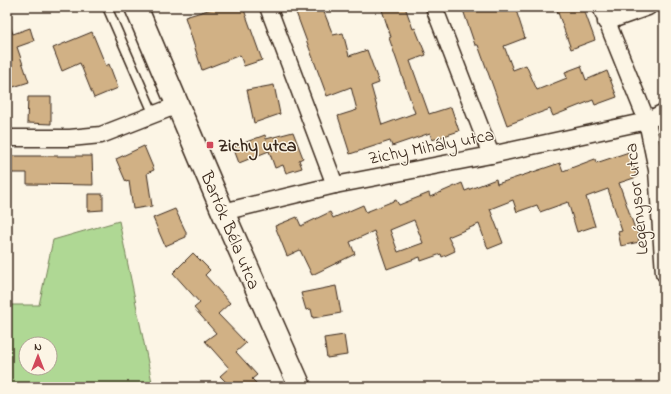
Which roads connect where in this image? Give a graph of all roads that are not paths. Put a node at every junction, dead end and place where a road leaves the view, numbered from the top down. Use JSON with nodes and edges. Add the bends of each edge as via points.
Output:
{"nodes":[{"id":1,"x":107,"y":7,"type":"edge"},
{"id":2,"x":136,"y":7,"type":"edge"},
{"id":3,"x":268,"y":7,"type":"edge"},
{"id":4,"x":434,"y":7,"type":"edge"},
{"id":5,"x":648,"y":7,"type":"edge"},
{"id":6,"x":603,"y":14,"type":"edge"},
{"id":7,"x":178,"y":105,"type":"junction"},
{"id":8,"x":664,"y":112,"type":"edge"},
{"id":9,"x":154,"y":115,"type":"junction"},
{"id":10,"x":647,"y":121,"type":"junction"},
{"id":11,"x":7,"y":138,"type":"edge"},
{"id":12,"x":491,"y":155,"type":"junction"},
{"id":13,"x":335,"y":185,"type":"junction"},
{"id":14,"x":223,"y":212,"type":"junction"},
{"id":15,"x":664,"y":273,"type":"edge"},
{"id":16,"x":300,"y":387,"type":"edge"}],
"edges":[{"from":1,"to":9,"type":"lane"},
{"from":2,"to":7,"type":"street","name":"Bartók Béla utca"},
{"from":3,"to":13,"type":"street"},
{"from":4,"to":12,"type":"street"},
{"from":5,"to":6,"type":"street"},
{"from":6,"to":10,"type":"street","name":"Legénysor utca"},
{"from":7,"to":9,"type":"street"},
{"from":7,"to":14,"type":"street","name":"Bartók Béla utca"},
{"from":8,"to":10,"type":"street","name":"Zichy Mihály utca"},
{"from":9,"to":11,"type":"street","via":[[101,135],[70,138]]},
{"from":10,"to":12,"type":"street","name":"Zichy Mihály utca"},
{"from":10,"to":15,"type":"street","name":"Legénysor utca","via":[[657,170]]},
{"from":12,"to":13,"type":"street","name":"Zichy Mihály utca"},
{"from":13,"to":14,"type":"street","name":"Zichy Mihály utca"},
{"from":14,"to":16,"type":"street","name":"Bartók Béla utca"}]}
